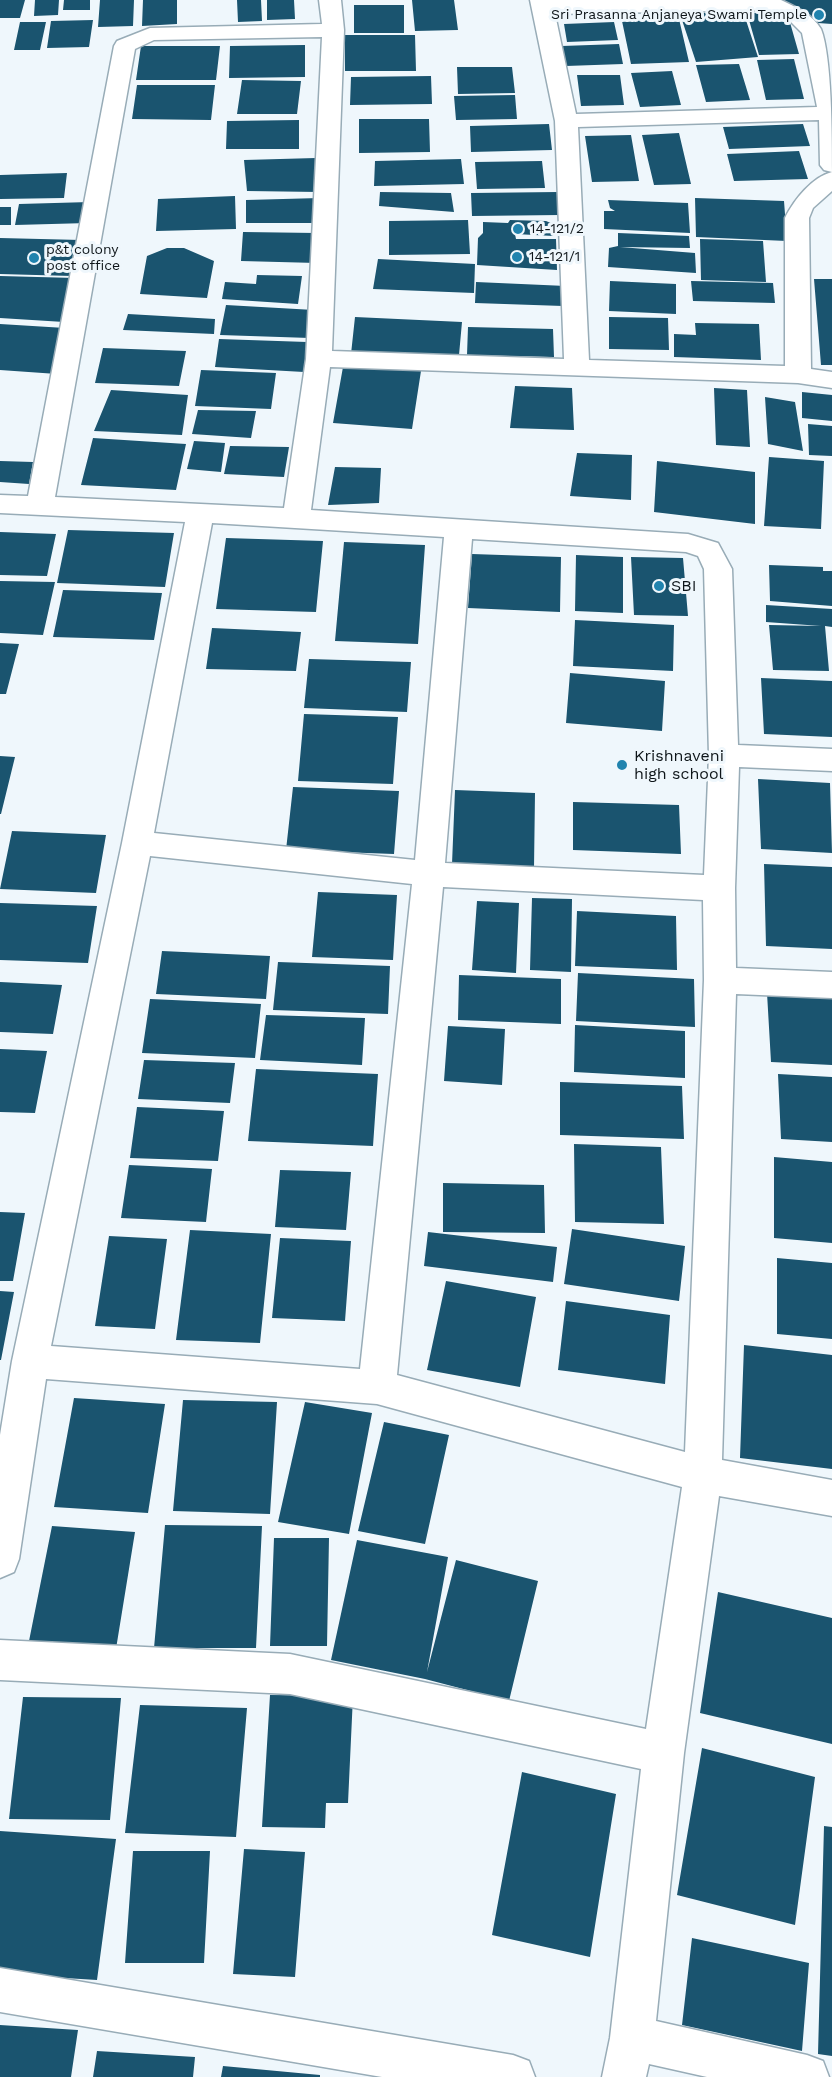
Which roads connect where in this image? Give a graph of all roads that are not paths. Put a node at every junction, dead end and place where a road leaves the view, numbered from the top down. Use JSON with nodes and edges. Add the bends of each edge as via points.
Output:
{"nodes":[{"id":1,"x":330,"y":0,"type":"edge"},
{"id":2,"x":542,"y":4,"type":"edge"},
{"id":3,"x":333,"y":30,"type":"junction"},
{"id":4,"x":822,"y":32,"type":"edge"},
{"id":5,"x":830,"y":113,"type":"junction"},
{"id":6,"x":566,"y":121,"type":"junction"},
{"id":7,"x":832,"y":165,"type":"edge"},
{"id":8,"x":832,"y":179,"type":"edge"},
{"id":9,"x":319,"y":359,"type":"junction"},
{"id":10,"x":577,"y":368,"type":"junction"},
{"id":11,"x":798,"y":375,"type":"junction"},
{"id":12,"x":832,"y":380,"type":"edge"},
{"id":13,"x":0,"y":504,"type":"edge"},
{"id":14,"x":39,"y":505,"type":"junction"},
{"id":15,"x":200,"y":514,"type":"junction"},
{"id":16,"x":296,"y":518,"type":"junction"},
{"id":17,"x":459,"y":527,"type":"junction"},
{"id":18,"x":724,"y":755,"type":"junction"},
{"id":19,"x":832,"y":760,"type":"edge"},
{"id":20,"x":137,"y":843,"type":"junction"},
{"id":21,"x":429,"y":874,"type":"junction"},
{"id":22,"x":719,"y":888,"type":"junction"},
{"id":23,"x":720,"y":980,"type":"junction"},
{"id":24,"x":832,"y":985,"type":"edge"},
{"id":25,"x":30,"y":1361,"type":"junction"},
{"id":26,"x":377,"y":1387,"type":"junction"},
{"id":27,"x":703,"y":1475,"type":"junction"},
{"id":28,"x":832,"y":1498,"type":"edge"},
{"id":29,"x":0,"y":1559,"type":"edge"},
{"id":30,"x":0,"y":1660,"type":"edge"},
{"id":31,"x":663,"y":1753,"type":"junction"},
{"id":32,"x":0,"y":1990,"type":"edge"},
{"id":33,"x":628,"y":2058,"type":"edge"},
{"id":34,"x":513,"y":2077,"type":"edge"},
{"id":35,"x":807,"y":2077,"type":"edge"}],
"edges":[{"from":1,"to":3,"type":"street"},
{"from":2,"to":4,"type":"street","via":[[772,4]]},
{"from":2,"to":6,"type":"street"},
{"from":3,"to":9,"type":"street"},
{"from":3,"to":14,"type":"street","via":[[150,34],[125,46]]},
{"from":4,"to":5,"type":"street"},
{"from":5,"to":6,"type":"street"},
{"from":5,"to":7,"type":"street"},
{"from":6,"to":10,"type":"street"},
{"from":8,"to":11,"type":"street","via":[[803,205],[797,218]]},
{"from":9,"to":10,"type":"street"},
{"from":9,"to":16,"type":"street"},
{"from":10,"to":11,"type":"street"},
{"from":11,"to":12,"type":"street"},
{"from":13,"to":14,"type":"street"},
{"from":14,"to":15,"type":"street"},
{"from":15,"to":16,"type":"street"},
{"from":15,"to":20,"type":"street"},
{"from":16,"to":17,"type":"street"},
{"from":17,"to":18,"type":"street","via":[[688,543],[708,550],[718,569]]},
{"from":17,"to":21,"type":"street"},
{"from":18,"to":19,"type":"street"},
{"from":18,"to":22,"type":"street"},
{"from":20,"to":21,"type":"street"},
{"from":20,"to":25,"type":"street"},
{"from":21,"to":22,"type":"street"},
{"from":21,"to":26,"type":"street"},
{"from":22,"to":23,"type":"street"},
{"from":23,"to":24,"type":"street"},
{"from":23,"to":27,"type":"street"},
{"from":25,"to":26,"type":"street"},
{"from":25,"to":29,"type":"street"},
{"from":26,"to":27,"type":"street"},
{"from":27,"to":28,"type":"street"},
{"from":27,"to":31,"type":"street"},
{"from":30,"to":31,"type":"street","via":[[290,1674]]},
{"from":31,"to":33,"type":"street"},
{"from":32,"to":34,"type":"street"},
{"from":33,"to":35,"type":"street"}]}
